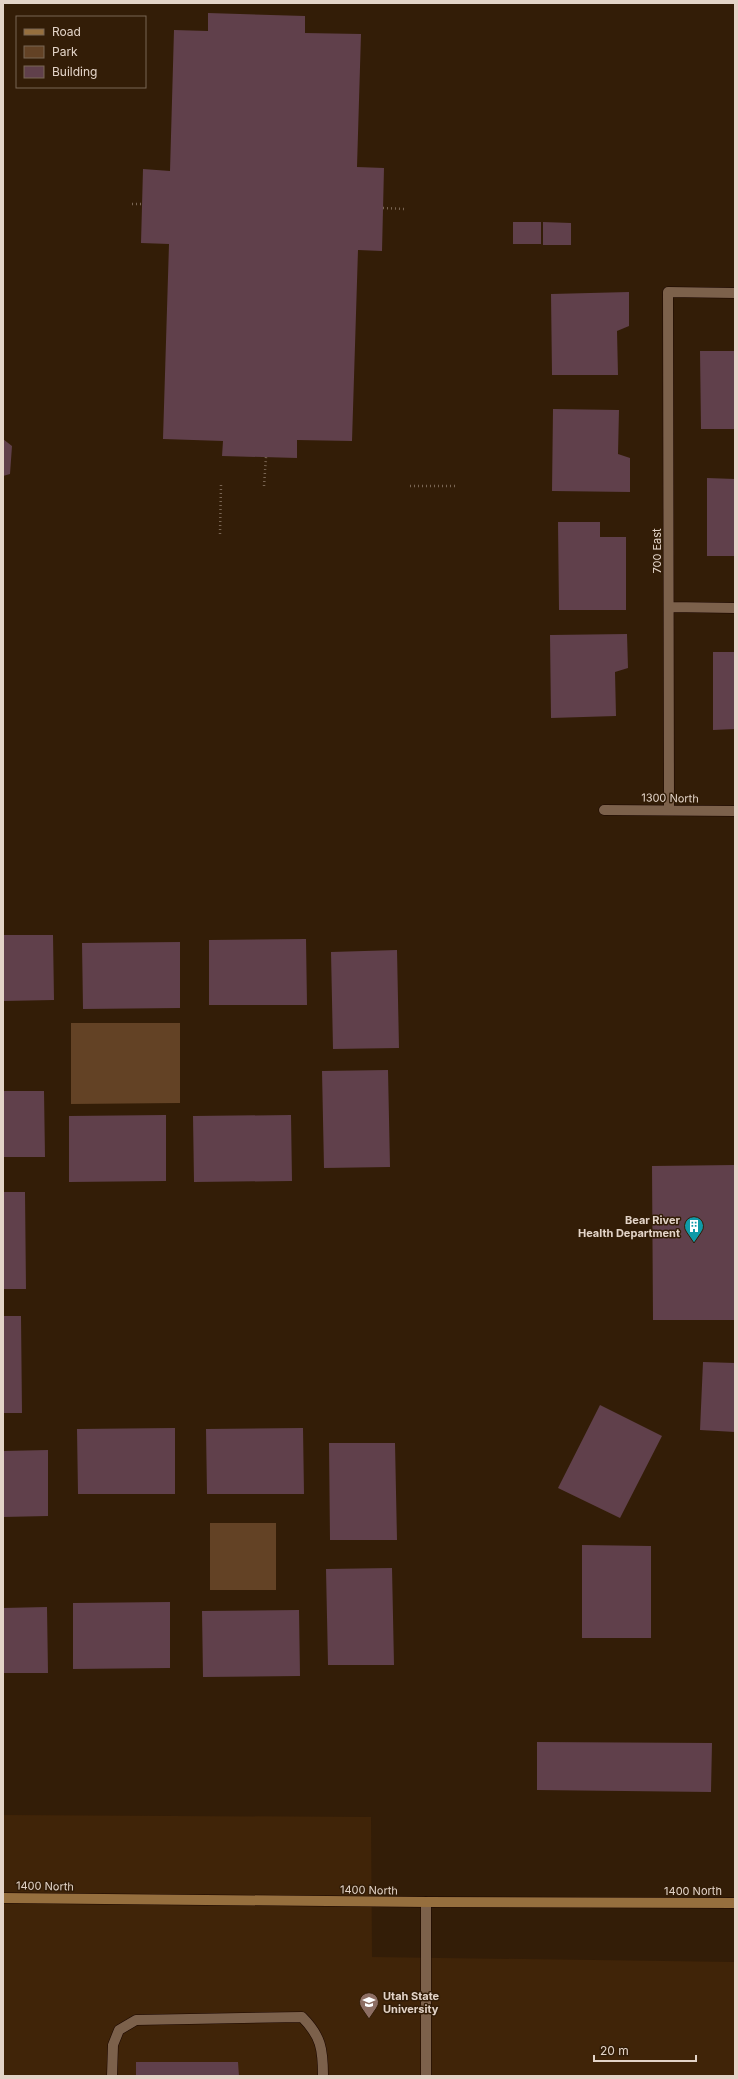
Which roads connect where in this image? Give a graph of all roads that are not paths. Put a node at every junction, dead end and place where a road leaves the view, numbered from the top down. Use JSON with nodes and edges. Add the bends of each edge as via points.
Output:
{"nodes":[{"id":1,"x":735,"y":293,"type":"edge"},
{"id":2,"x":670,"y":607,"type":"junction"},
{"id":3,"x":735,"y":608,"type":"edge"},
{"id":4,"x":604,"y":810,"type":"dead end"},
{"id":5,"x":669,"y":810,"type":"junction"},
{"id":6,"x":735,"y":811,"type":"edge"},
{"id":7,"x":3,"y":1898,"type":"edge"},
{"id":8,"x":426,"y":1902,"type":"junction"},
{"id":9,"x":735,"y":1903,"type":"edge"},
{"id":10,"x":112,"y":2076,"type":"edge"},
{"id":11,"x":323,"y":2076,"type":"edge"},
{"id":12,"x":426,"y":2076,"type":"edge"}],
"edges":[{"from":1,"to":2,"type":"street","name":"700 East","via":[[668,292]]},
{"from":2,"to":3,"type":"street"},
{"from":2,"to":5,"type":"street","name":"700 East"},
{"from":4,"to":5,"type":"street","name":"1300 North"},
{"from":5,"to":6,"type":"street","name":"1300 North"},
{"from":7,"to":8,"type":"main road","name":"1400 North"},
{"from":8,"to":9,"type":"main road","name":"1400 North"},
{"from":8,"to":12,"type":"street"},
{"from":10,"to":11,"type":"street","via":[[113,2045],[119,2030],[136,2020],[302,2016],[315,2030],[323,2052]]}]}
